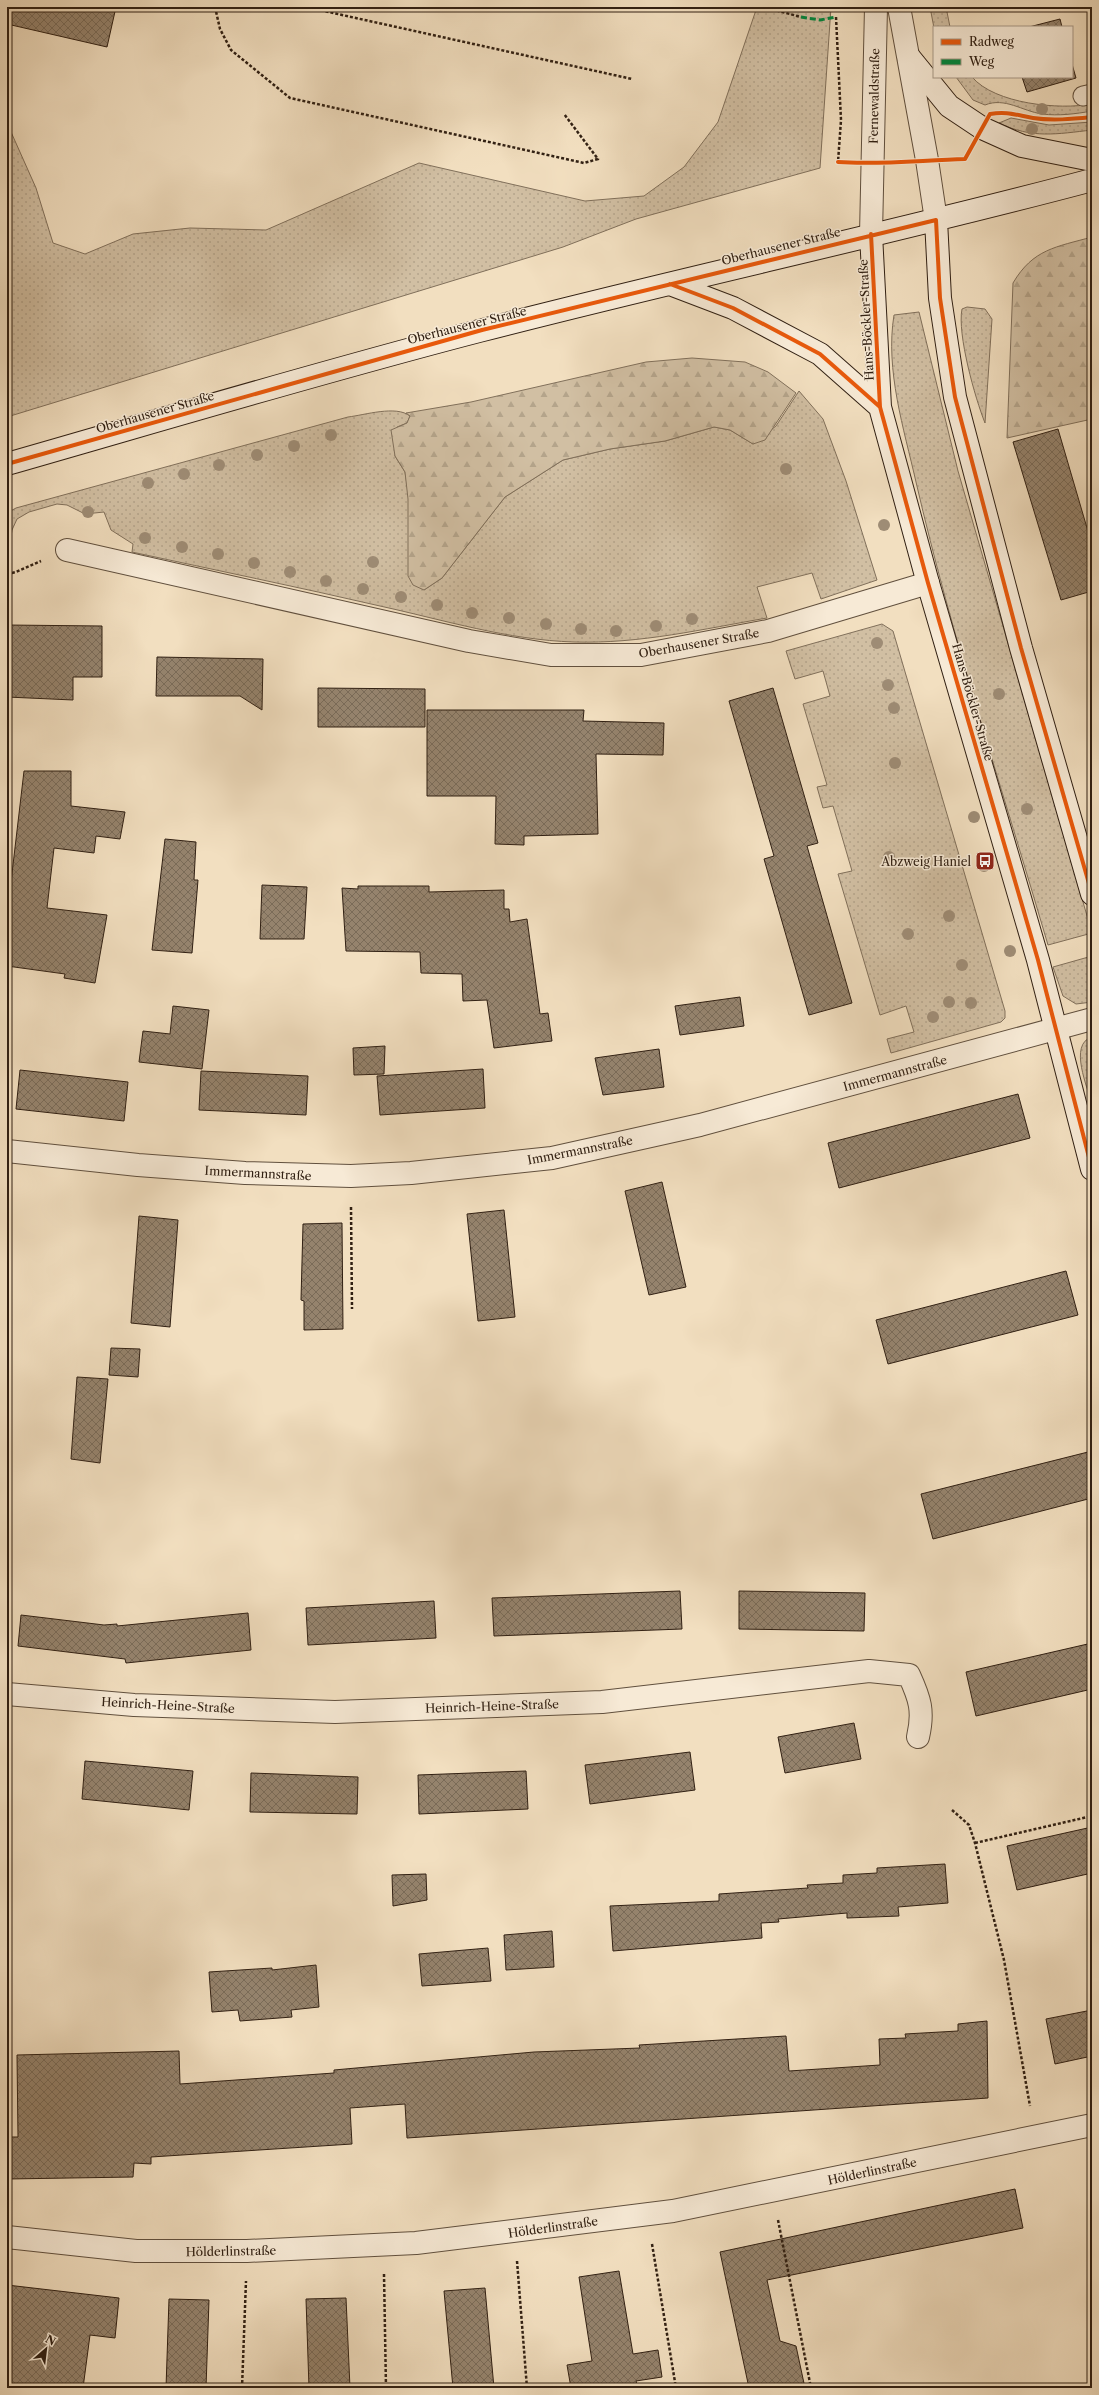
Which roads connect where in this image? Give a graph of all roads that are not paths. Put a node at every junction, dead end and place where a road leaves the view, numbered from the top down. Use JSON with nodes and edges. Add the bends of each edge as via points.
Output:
{"nodes":[{"id":1,"x":876,"y":7,"type":"edge"},
{"id":2,"x":899,"y":7,"type":"edge"},
{"id":3,"x":909,"y":56,"type":"junction"},
{"id":4,"x":1092,"y":160,"type":"edge"},
{"id":5,"x":1092,"y":180,"type":"edge"},
{"id":6,"x":936,"y":220,"type":"junction"},
{"id":7,"x":871,"y":234,"type":"junction"},
{"id":8,"x":670,"y":284,"type":"junction"},
{"id":9,"x":880,"y":407,"type":"junction"},
{"id":10,"x":7,"y":464,"type":"edge"},
{"id":11,"x":67,"y":550,"type":"road end"},
{"id":12,"x":928,"y":583,"type":"junction"},
{"id":13,"x":1092,"y":894,"type":"edge"},
{"id":14,"x":1092,"y":1018,"type":"edge"},
{"id":15,"x":1057,"y":1029,"type":"junction"},
{"id":16,"x":7,"y":1150,"type":"edge"},
{"id":17,"x":1092,"y":1169,"type":"edge"},
{"id":18,"x":7,"y":1694,"type":"edge"},
{"id":19,"x":918,"y":1737,"type":"dead end"},
{"id":20,"x":1092,"y":2125,"type":"edge"},
{"id":21,"x":7,"y":2237,"type":"edge"}],
"edges":[{"from":1,"to":7,"type":"street","name":"Fernewaldstraße"},
{"from":2,"to":3,"type":"street"},
{"from":3,"to":4,"type":"street","via":[[949,106],[982,128],[1022,146]]},
{"from":3,"to":6,"type":"street"},
{"from":5,"to":6,"type":"street","name":"Oberhausener Straße"},
{"from":6,"to":7,"type":"street","name":"Oberhausener Straße"},
{"from":6,"to":13,"type":"street","via":[[940,298],[955,397],[1019,640]]},
{"from":7,"to":8,"type":"street","name":"Oberhausener Straße"},
{"from":7,"to":9,"type":"street","name":"Hans-Böckler-Straße"},
{"from":8,"to":9,"type":"street","via":[[733,308],[820,354]]},
{"from":8,"to":10,"type":"street","name":"Oberhausener Straße","via":[[408,350]]},
{"from":9,"to":12,"type":"street","name":"Hans-Böckler-Straße"},
{"from":11,"to":12,"type":"street","name":"Oberhausener Straße","via":[[469,642],[551,655],[641,655],[760,633]]},
{"from":12,"to":15,"type":"street","name":"Hans-Böckler-Straße"},
{"from":14,"to":15,"type":"street","name":"Immermannstraße"},
{"from":15,"to":16,"type":"street","name":"Immermannstraße","via":[[700,1125],[552,1158],[411,1173],[351,1176],[138,1166]]},
{"from":15,"to":17,"type":"street","name":"Hans-Böckler-Straße"},
{"from":18,"to":19,"type":"street","name":"Heinrich-Heine-Straße","via":[[134,1705],[335,1712],[602,1702],[869,1671],[909,1675],[919,1696],[922,1718]]},
{"from":20,"to":21,"type":"street","name":"Hölderlinstraße","via":[[773,2192],[647,2214],[515,2232],[384,2245],[247,2251],[136,2251]]}]}
